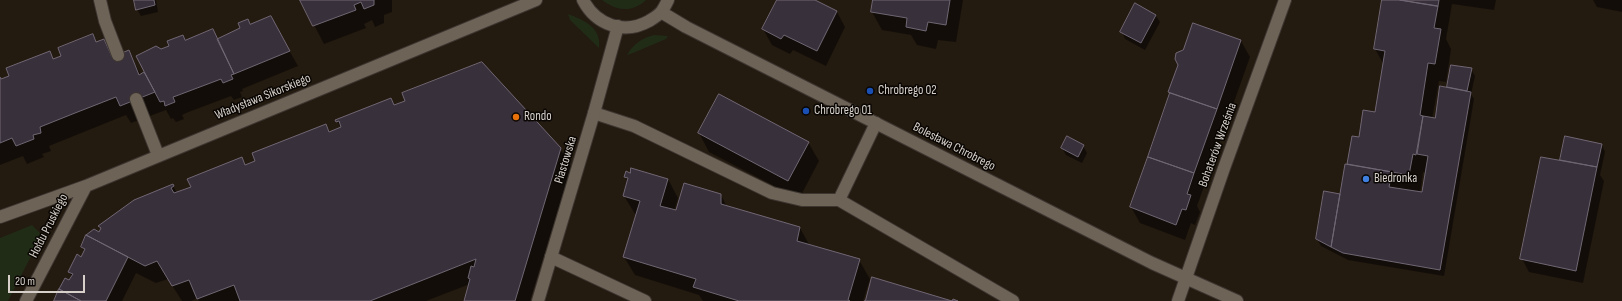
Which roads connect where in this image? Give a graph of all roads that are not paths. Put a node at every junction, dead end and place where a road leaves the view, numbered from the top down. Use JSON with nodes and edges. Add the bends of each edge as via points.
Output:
{"nodes":[{"id":1,"x":100,"y":0,"type":"edge"},
{"id":2,"x":536,"y":0,"type":"edge"},
{"id":3,"x":583,"y":0,"type":"edge"},
{"id":4,"x":668,"y":0,"type":"edge"},
{"id":5,"x":1285,"y":0,"type":"edge"},
{"id":6,"x":661,"y":12,"type":"junction"},
{"id":7,"x":618,"y":26,"type":"junction"},
{"id":8,"x":118,"y":54,"type":"dead end"},
{"id":9,"x":136,"y":99,"type":"dead end"},
{"id":10,"x":594,"y":113,"type":"junction"},
{"id":11,"x":876,"y":123,"type":"junction"},
{"id":12,"x":158,"y":155,"type":"junction"},
{"id":13,"x":86,"y":186,"type":"junction"},
{"id":14,"x":839,"y":200,"type":"junction"},
{"id":15,"x":0,"y":217,"type":"edge"},
{"id":16,"x":551,"y":257,"type":"junction"},
{"id":17,"x":1186,"y":278,"type":"junction"},
{"id":18,"x":26,"y":301,"type":"edge"},
{"id":19,"x":538,"y":301,"type":"edge"},
{"id":20,"x":645,"y":301,"type":"edge"},
{"id":21,"x":1013,"y":301,"type":"edge"},
{"id":22,"x":1178,"y":301,"type":"edge"},
{"id":23,"x":1237,"y":301,"type":"edge"}],
"edges":[{"from":1,"to":8,"type":"street"},
{"from":2,"to":12,"type":"street","name":"Władysława Sikorskiego"},
{"from":3,"to":7,"type":"street","via":[[597,18],[611,26]]},
{"from":4,"to":6,"type":"street"},
{"from":5,"to":17,"type":"street","name":"Bohaterów Września"},
{"from":6,"to":7,"type":"street","via":[[643,24],[627,28]]},
{"from":6,"to":11,"type":"street","name":"Bolesława Chrobrego"},
{"from":7,"to":10,"type":"street","name":"Piastowska"},
{"from":9,"to":12,"type":"street"},
{"from":10,"to":14,"type":"street","via":[[634,126],[772,193],[802,200]]},
{"from":10,"to":16,"type":"street","name":"Piastowska"},
{"from":11,"to":14,"type":"street"},
{"from":11,"to":17,"type":"street","name":"Bolesława Chrobrego","via":[[1081,228]]},
{"from":12,"to":13,"type":"street","name":"Władysława Sikorskiego"},
{"from":13,"to":15,"type":"street","name":"Władysława Sikorskiego"},
{"from":13,"to":18,"type":"street","name":"Hołdu Pruskiego"},
{"from":14,"to":21,"type":"street"},
{"from":16,"to":19,"type":"street","name":"Piastowska"},
{"from":16,"to":20,"type":"street"},
{"from":17,"to":22,"type":"street","name":"Bohaterów Września"},
{"from":17,"to":23,"type":"street","name":"Bolesława Chrobrego"}]}
